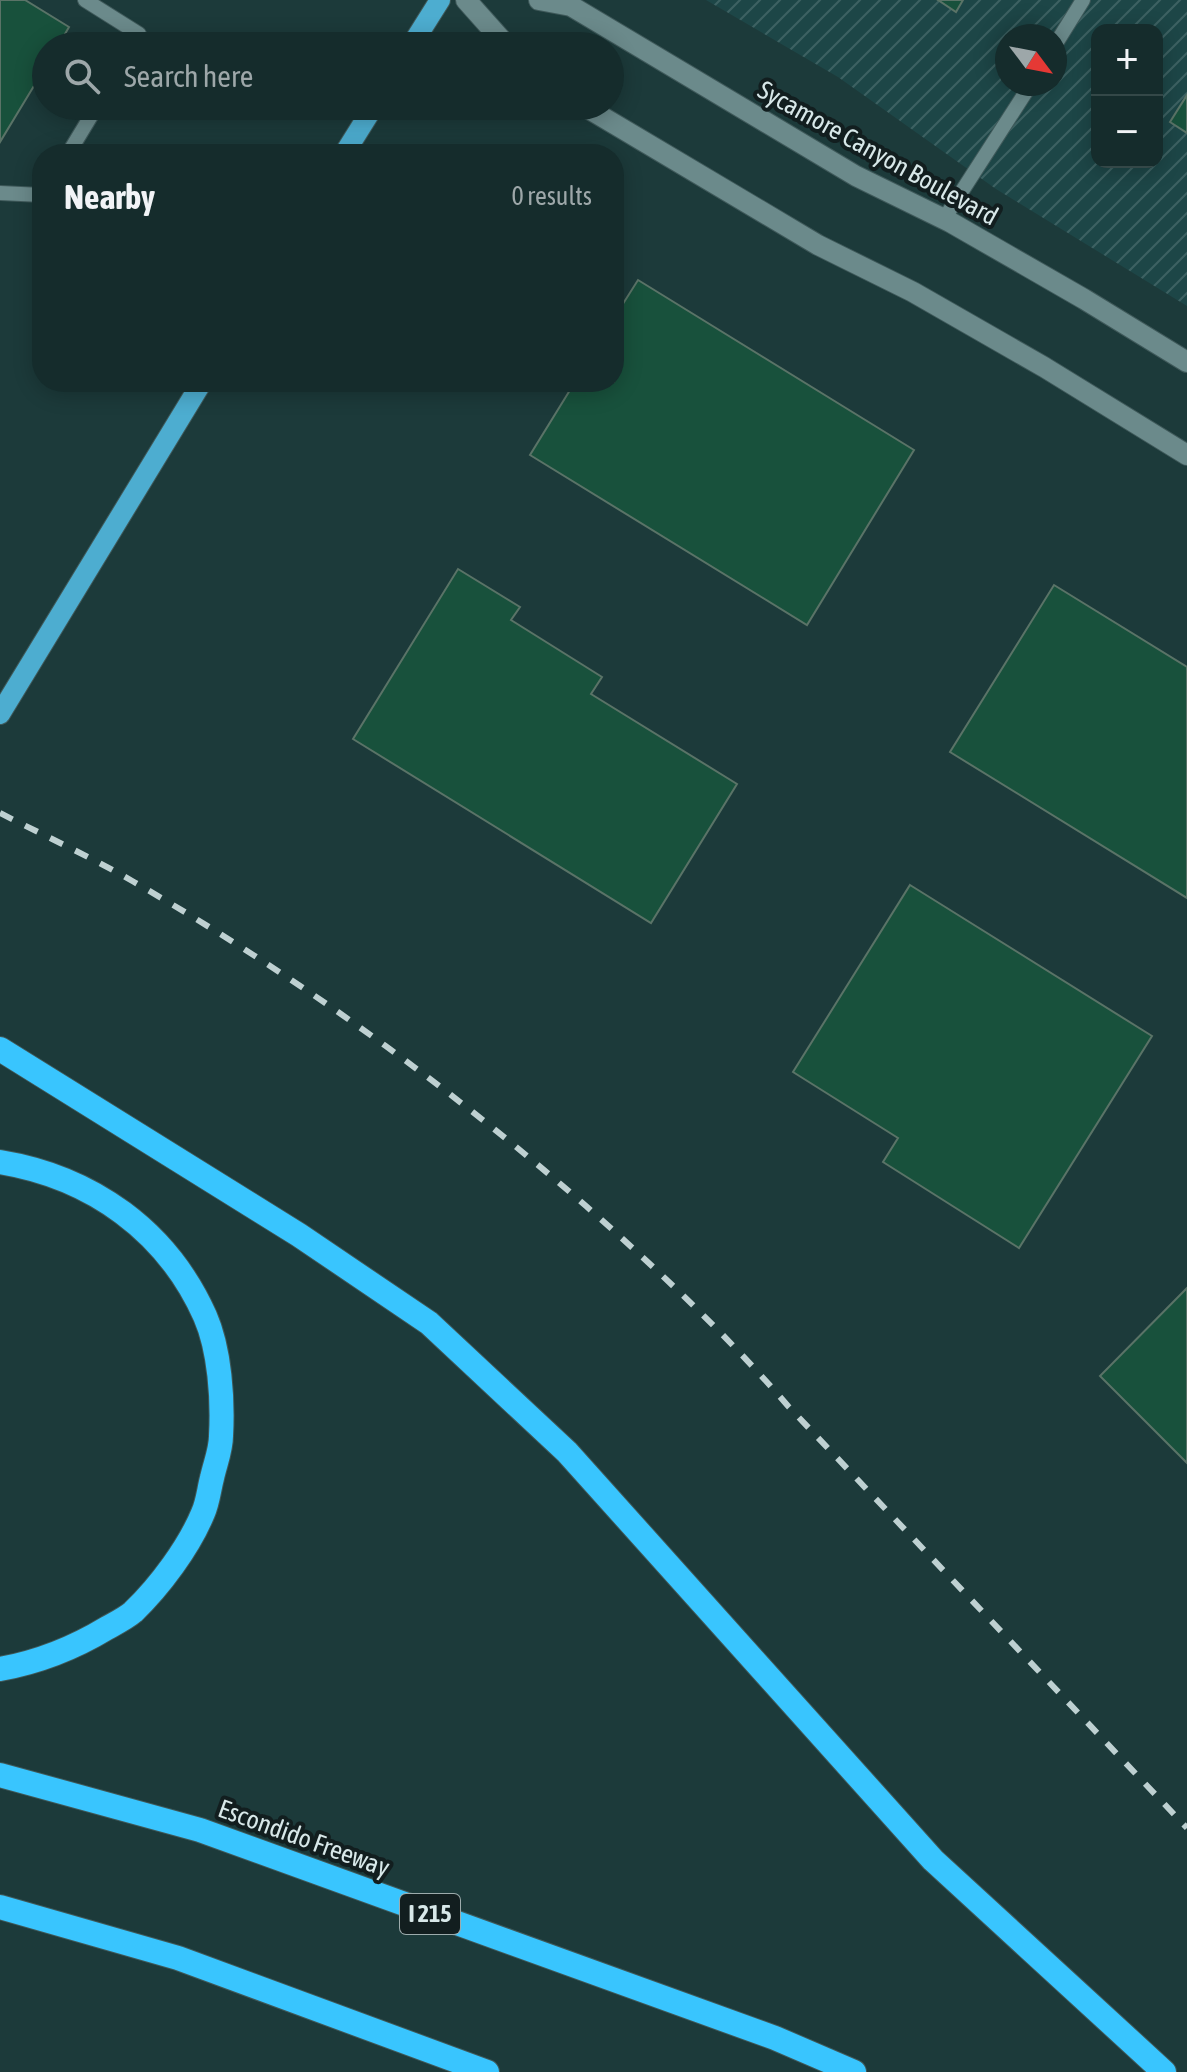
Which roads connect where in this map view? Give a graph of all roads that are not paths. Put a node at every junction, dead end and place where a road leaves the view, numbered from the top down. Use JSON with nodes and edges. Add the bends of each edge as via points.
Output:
{"nodes":[{"id":1,"x":85,"y":0,"type":"edge"},
{"id":2,"x":440,"y":0,"type":"edge"},
{"id":3,"x":466,"y":0,"type":"edge"},
{"id":4,"x":539,"y":0,"type":"edge"},
{"id":5,"x":1083,"y":0,"type":"edge"},
{"id":6,"x":1067,"y":26,"type":"edge"},
{"id":7,"x":136,"y":32,"type":"edge"},
{"id":8,"x":420,"y":32,"type":"edge"},
{"id":9,"x":495,"y":32,"type":"edge"},
{"id":10,"x":615,"y":32,"type":"edge"},
{"id":11,"x":624,"y":38,"type":"edge"},
{"id":12,"x":1023,"y":96,"type":"edge"},
{"id":13,"x":89,"y":120,"type":"edge"},
{"id":14,"x":365,"y":120,"type":"edge"},
{"id":15,"x":608,"y":120,"type":"edge"},
{"id":16,"x":74,"y":144,"type":"edge"},
{"id":17,"x":350,"y":144,"type":"edge"},
{"id":18,"x":0,"y":193,"type":"edge"},
{"id":19,"x":32,"y":195,"type":"edge"},
{"id":20,"x":944,"y":219,"type":"junction"},
{"id":21,"x":1187,"y":362,"type":"edge"},
{"id":22,"x":196,"y":392,"type":"edge"},
{"id":23,"x":1187,"y":455,"type":"edge"},
{"id":24,"x":2,"y":711,"type":"edge"},
{"id":25,"x":0,"y":1049,"type":"edge"},
{"id":26,"x":0,"y":1162,"type":"edge"},
{"id":27,"x":0,"y":1669,"type":"edge"},
{"id":28,"x":0,"y":1775,"type":"edge"},
{"id":29,"x":0,"y":1907,"type":"edge"},
{"id":30,"x":487,"y":2072,"type":"edge"},
{"id":31,"x":854,"y":2072,"type":"edge"},
{"id":32,"x":1164,"y":2072,"type":"edge"}],
"edges":[{"from":1,"to":7,"type":"lane"},
{"from":2,"to":8,"type":"main road"},
{"from":3,"to":9,"type":"main road"},
{"from":4,"to":10,"type":"main road","name":"Sycamore Canyon Boulevard","via":[[571,6]]},
{"from":5,"to":6,"type":"lane"},
{"from":11,"to":20,"type":"main road","name":"Sycamore Canyon Boulevard","via":[[856,176]]},
{"from":12,"to":20,"type":"lane"},
{"from":13,"to":16,"type":"lane"},
{"from":14,"to":17,"type":"main road"},
{"from":15,"to":23,"type":"main road","via":[[818,245],[1044,367]]},
{"from":18,"to":19,"type":"lane"},
{"from":20,"to":21,"type":"main road","name":"Sycamore Canyon Boulevard"},
{"from":22,"to":24,"type":"main road"},
{"from":25,"to":32,"type":"highway","via":[[299,1235],[429,1323],[567,1452],[933,1860]]},
{"from":26,"to":27,"type":"highway","via":[[72,1182],[114,1205],[178,1269],[206,1318],[220,1371],[221,1438],[203,1512],[172,1569],[131,1613],[80,1644]]},
{"from":28,"to":31,"type":"highway","name":"Escondido Freeway","number":"I 215","via":[[200,1830],[775,2038]]},
{"from":29,"to":30,"type":"highway","via":[[178,1958]]}]}
